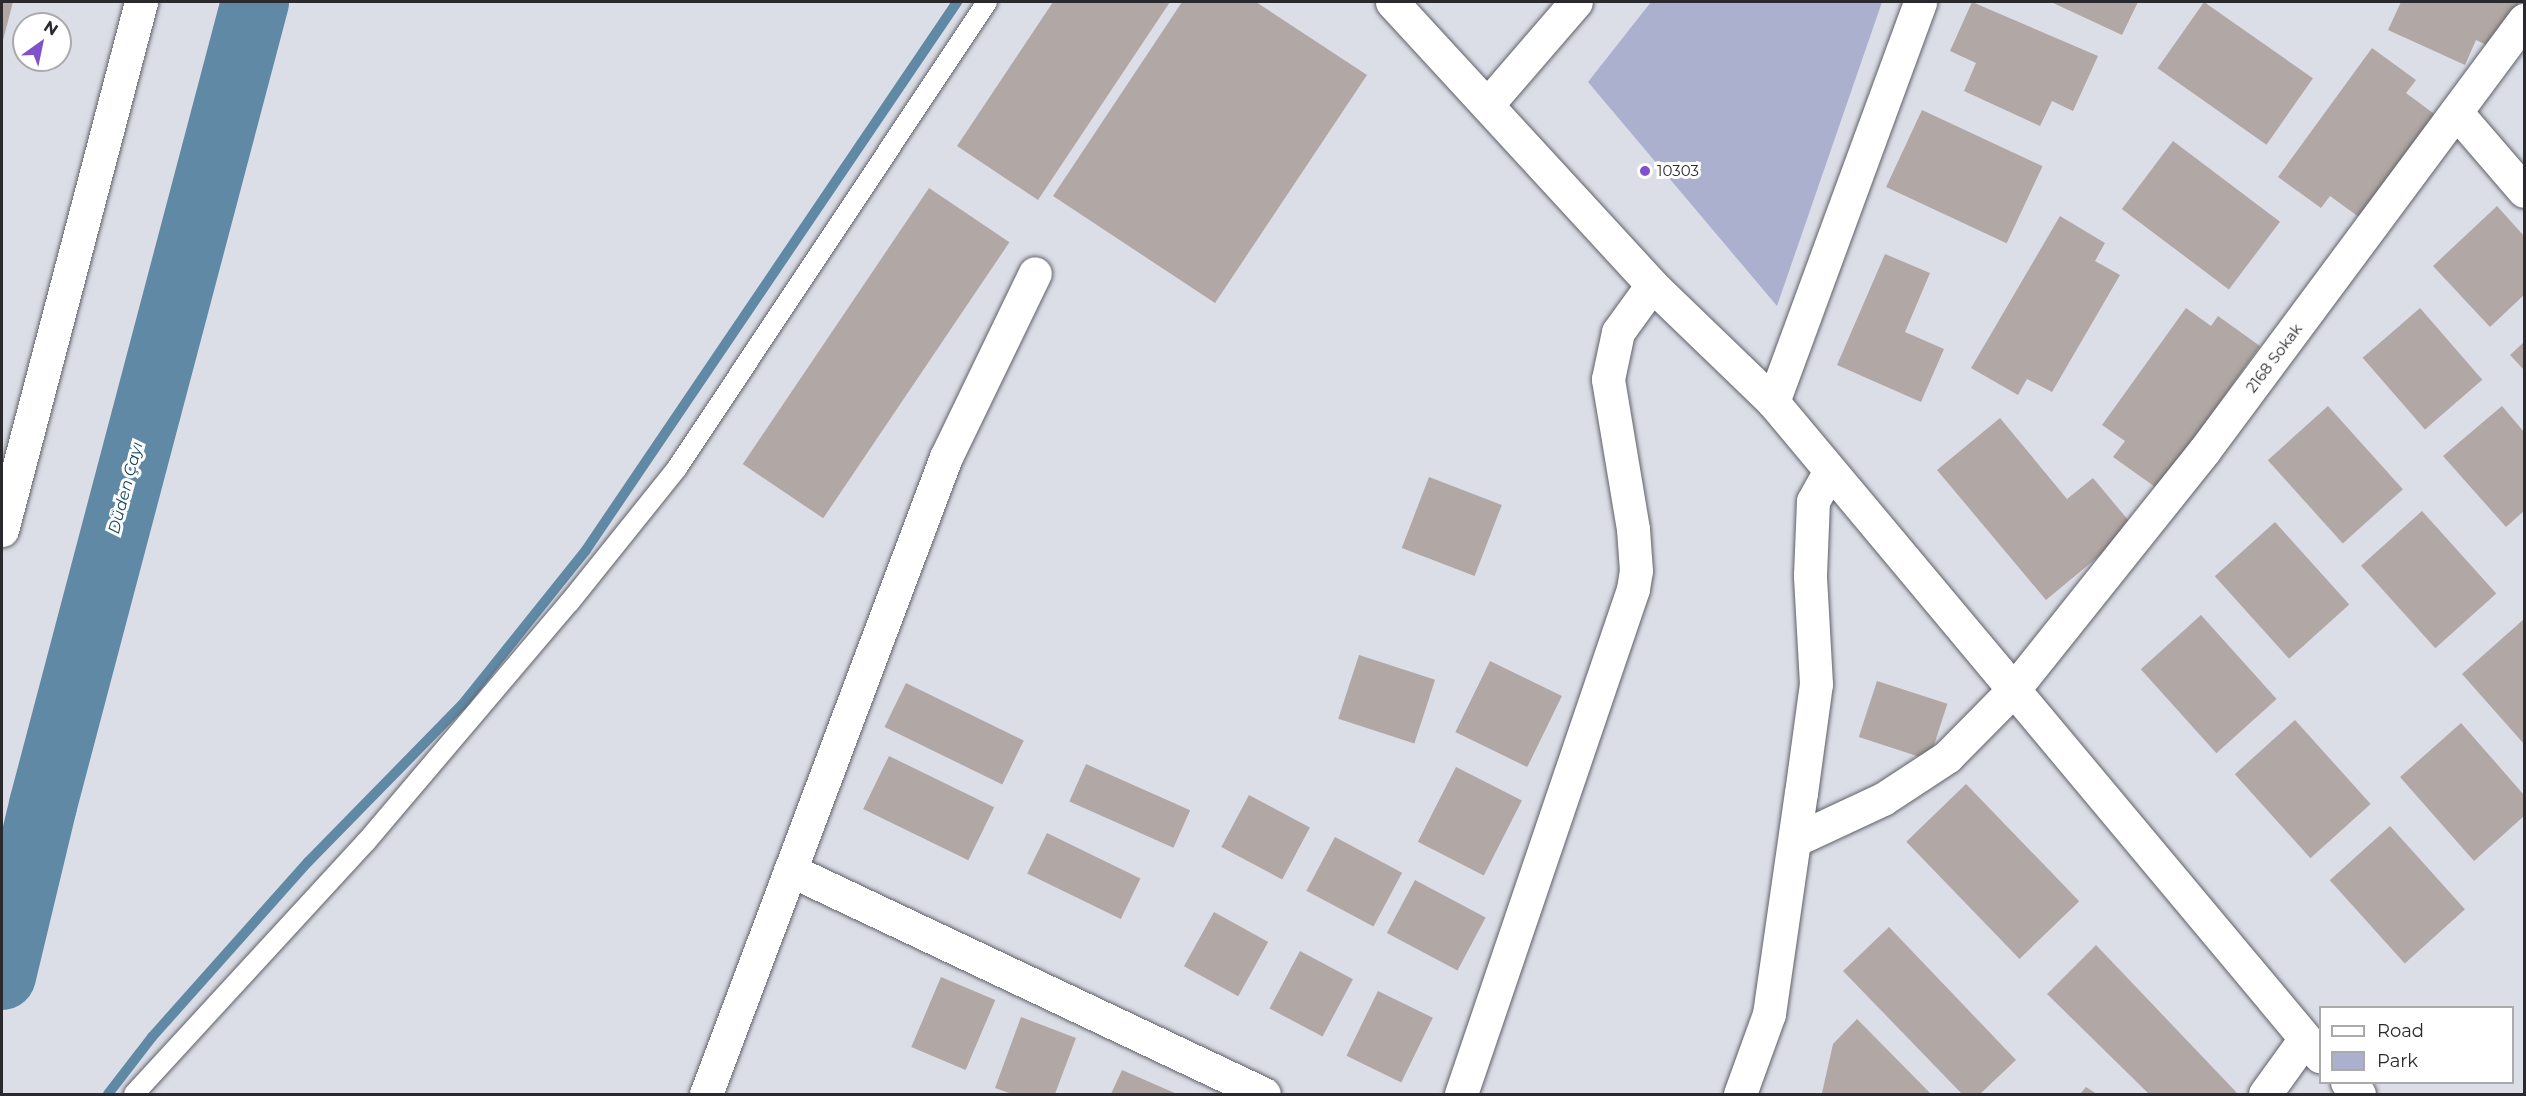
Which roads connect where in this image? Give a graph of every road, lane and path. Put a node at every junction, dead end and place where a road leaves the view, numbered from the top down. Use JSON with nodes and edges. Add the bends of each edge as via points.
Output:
{"nodes":[{"id":1,"x":141,"y":2,"type":"edge"},
{"id":2,"x":987,"y":2,"type":"edge"},
{"id":3,"x":1392,"y":2,"type":"edge"},
{"id":4,"x":1576,"y":2,"type":"edge"},
{"id":5,"x":1920,"y":2,"type":"edge"},
{"id":6,"x":2524,"y":20,"type":"edge"},
{"id":7,"x":1486,"y":105,"type":"junction"},
{"id":8,"x":2456,"y":112,"type":"junction"},
{"id":9,"x":2524,"y":190,"type":"edge"},
{"id":10,"x":1035,"y":273,"type":"dead end"},
{"id":11,"x":1652,"y":285,"type":"junction"},
{"id":12,"x":1773,"y":402,"type":"junction"},
{"id":13,"x":1829,"y":472,"type":"junction"},
{"id":14,"x":2,"y":530,"type":"edge"},
{"id":15,"x":2014,"y":689,"type":"junction"},
{"id":16,"x":1794,"y":840,"type":"junction"},
{"id":17,"x":790,"y":870,"type":"junction"},
{"id":18,"x":2312,"y":1048,"type":"edge"},
{"id":19,"x":2348,"y":1084,"type":"edge"},
{"id":20,"x":134,"y":1095,"type":"edge"},
{"id":21,"x":706,"y":1095,"type":"edge"},
{"id":22,"x":1264,"y":1095,"type":"edge"},
{"id":23,"x":1461,"y":1095,"type":"edge"},
{"id":24,"x":1740,"y":1095,"type":"edge"},
{"id":25,"x":2265,"y":1095,"type":"edge"},
{"id":26,"x":2359,"y":1095,"type":"edge"}],
"edges":[{"from":1,"to":14,"type":"street"},
{"from":2,"to":20,"type":"lane","via":[[677,468],[569,603],[366,842]]},
{"from":3,"to":7,"type":"street"},
{"from":4,"to":7,"type":"street"},
{"from":5,"to":12,"type":"street"},
{"from":6,"to":8,"type":"street","name":"2168 Sokak"},
{"from":7,"to":11,"type":"street"},
{"from":8,"to":9,"type":"street"},
{"from":8,"to":15,"type":"street","name":"2168 Sokak","via":[[2204,451]]},
{"from":10,"to":17,"type":"street","via":[[946,457]]},
{"from":11,"to":12,"type":"street"},
{"from":11,"to":23,"type":"street","via":[[1618,332],[1608,379],[1633,529],[1633,589]]},
{"from":12,"to":13,"type":"street"},
{"from":13,"to":15,"type":"street"},
{"from":13,"to":16,"type":"street","via":[[1813,501],[1810,575],[1816,684]]},
{"from":15,"to":16,"type":"street","name":"2168 Sokak","via":[[1947,757],[1883,799]]},
{"from":15,"to":18,"type":"street"},
{"from":16,"to":24,"type":"street","via":[[1769,1014]]},
{"from":17,"to":21,"type":"street"},
{"from":17,"to":22,"type":"street"},
{"from":18,"to":25,"type":"street"},
{"from":19,"to":26,"type":"street"}]}
